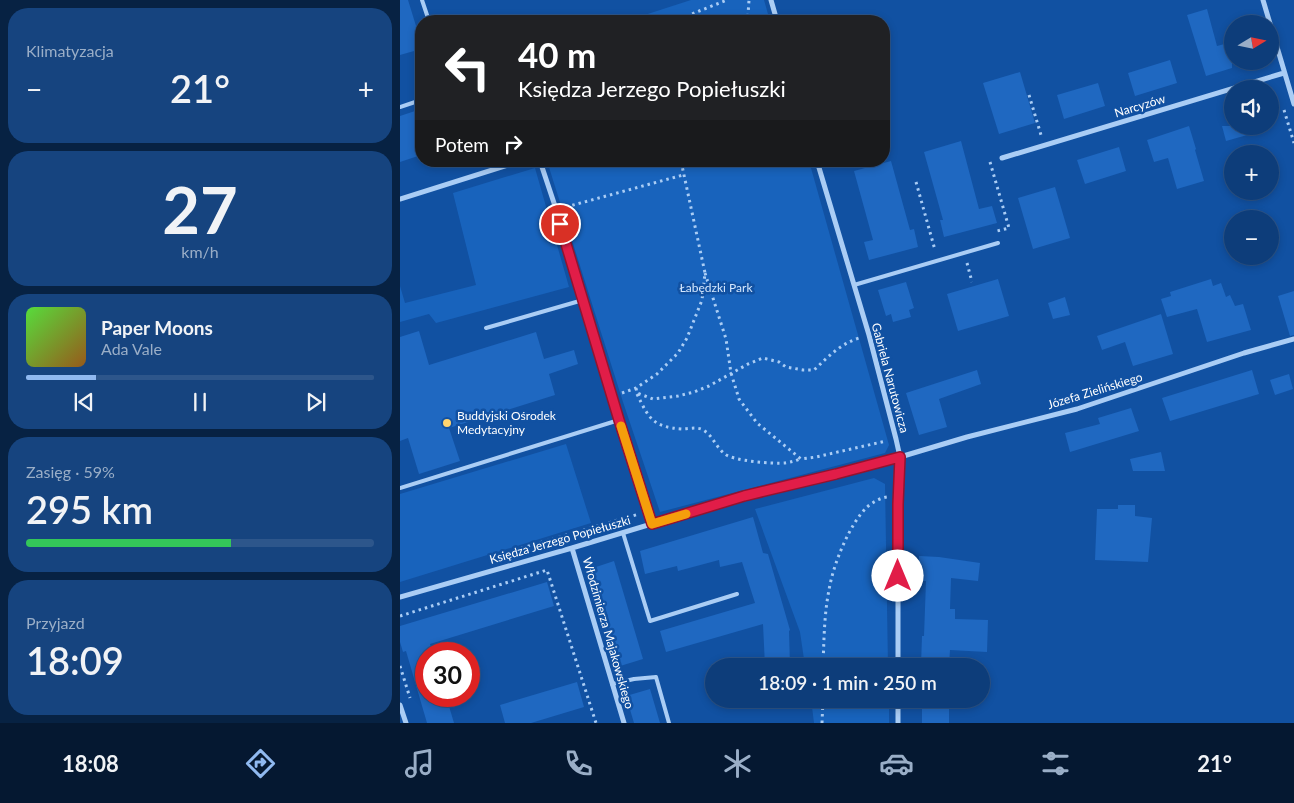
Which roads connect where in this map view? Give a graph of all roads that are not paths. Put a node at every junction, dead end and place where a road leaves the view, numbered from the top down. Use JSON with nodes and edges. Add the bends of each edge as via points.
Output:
{"nodes":[{"id":1,"x":422,"y":0,"type":"edge"},
{"id":2,"x":771,"y":0,"type":"edge"},
{"id":3,"x":1263,"y":0,"type":"edge"},
{"id":4,"x":427,"y":15,"type":"edge"},
{"id":5,"x":775,"y":15,"type":"edge"},
{"id":6,"x":1284,"y":73,"type":"junction"},
{"id":7,"x":415,"y":102,"type":"edge"},
{"id":8,"x":1294,"y":104,"type":"edge"},
{"id":9,"x":400,"y":107,"type":"edge"},
{"id":10,"x":1002,"y":158,"type":"road end"},
{"id":11,"x":502,"y":167,"type":"edge"},
{"id":12,"x":542,"y":167,"type":"edge"},
{"id":13,"x":819,"y":167,"type":"edge"},
{"id":14,"x":400,"y":200,"type":"edge"},
{"id":15,"x":998,"y":243,"type":"dead end"},
{"id":16,"x":854,"y":285,"type":"junction"},
{"id":17,"x":583,"y":300,"type":"junction"},
{"id":18,"x":486,"y":328,"type":"dead end"},
{"id":19,"x":1294,"y":339,"type":"edge"},
{"id":20,"x":619,"y":420,"type":"junction"},
{"id":21,"x":900,"y":457,"type":"junction"},
{"id":22,"x":400,"y":488,"type":"edge"},
{"id":23,"x":652,"y":524,"type":"junction"},
{"id":24,"x":623,"y":533,"type":"junction"},
{"id":25,"x":572,"y":548,"type":"junction"},
{"id":26,"x":737,"y":594,"type":"dead end"},
{"id":27,"x":400,"y":597,"type":"edge"},
{"id":28,"x":898,"y":658,"type":"edge"},
{"id":29,"x":612,"y":684,"type":"junction"},
{"id":30,"x":400,"y":705,"type":"edge"},
{"id":31,"x":898,"y":708,"type":"edge"},
{"id":32,"x":406,"y":723,"type":"edge"},
{"id":33,"x":624,"y":723,"type":"edge"},
{"id":34,"x":669,"y":723,"type":"edge"},
{"id":35,"x":898,"y":723,"type":"edge"}],
"edges":[{"from":1,"to":4,"type":"lane"},
{"from":2,"to":5,"type":"street"},
{"from":3,"to":6,"type":"street"},
{"from":6,"to":8,"type":"street"},
{"from":6,"to":10,"type":"street","name":"Narcyzów"},
{"from":7,"to":9,"type":"lane"},
{"from":11,"to":14,"type":"street"},
{"from":12,"to":17,"type":"street"},
{"from":13,"to":16,"type":"street","name":"Gabriela Narutowicza"},
{"from":15,"to":16,"type":"lane"},
{"from":16,"to":21,"type":"street","name":"Gabriela Narutowicza"},
{"from":17,"to":18,"type":"lane"},
{"from":17,"to":20,"type":"street"},
{"from":19,"to":21,"type":"street","name":"Józefa Zielińskiego","via":[[1077,409]]},
{"from":20,"to":22,"type":"lane"},
{"from":20,"to":23,"type":"street"},
{"from":21,"to":23,"type":"street","name":"Księdza Jerzego Popiełuszki","via":[[744,496]]},
{"from":21,"to":28,"type":"street","name":"Gabriela Narutowicza"},
{"from":23,"to":24,"type":"street","name":"Księdza Jerzego Popiełuszki"},
{"from":24,"to":25,"type":"street","name":"Księdza Jerzego Popiełuszki"},
{"from":24,"to":26,"type":"lane","via":[[650,621]]},
{"from":25,"to":27,"type":"street","name":"Księdza Jerzego Popiełuszki"},
{"from":25,"to":29,"type":"street","name":"Włodzimierza Majakowskiego"},
{"from":29,"to":33,"type":"street","name":"Włodzimierza Majakowskiego"},
{"from":29,"to":34,"type":"lane","via":[[656,677]]},
{"from":30,"to":32,"type":"street"},
{"from":31,"to":35,"type":"street"}]}
